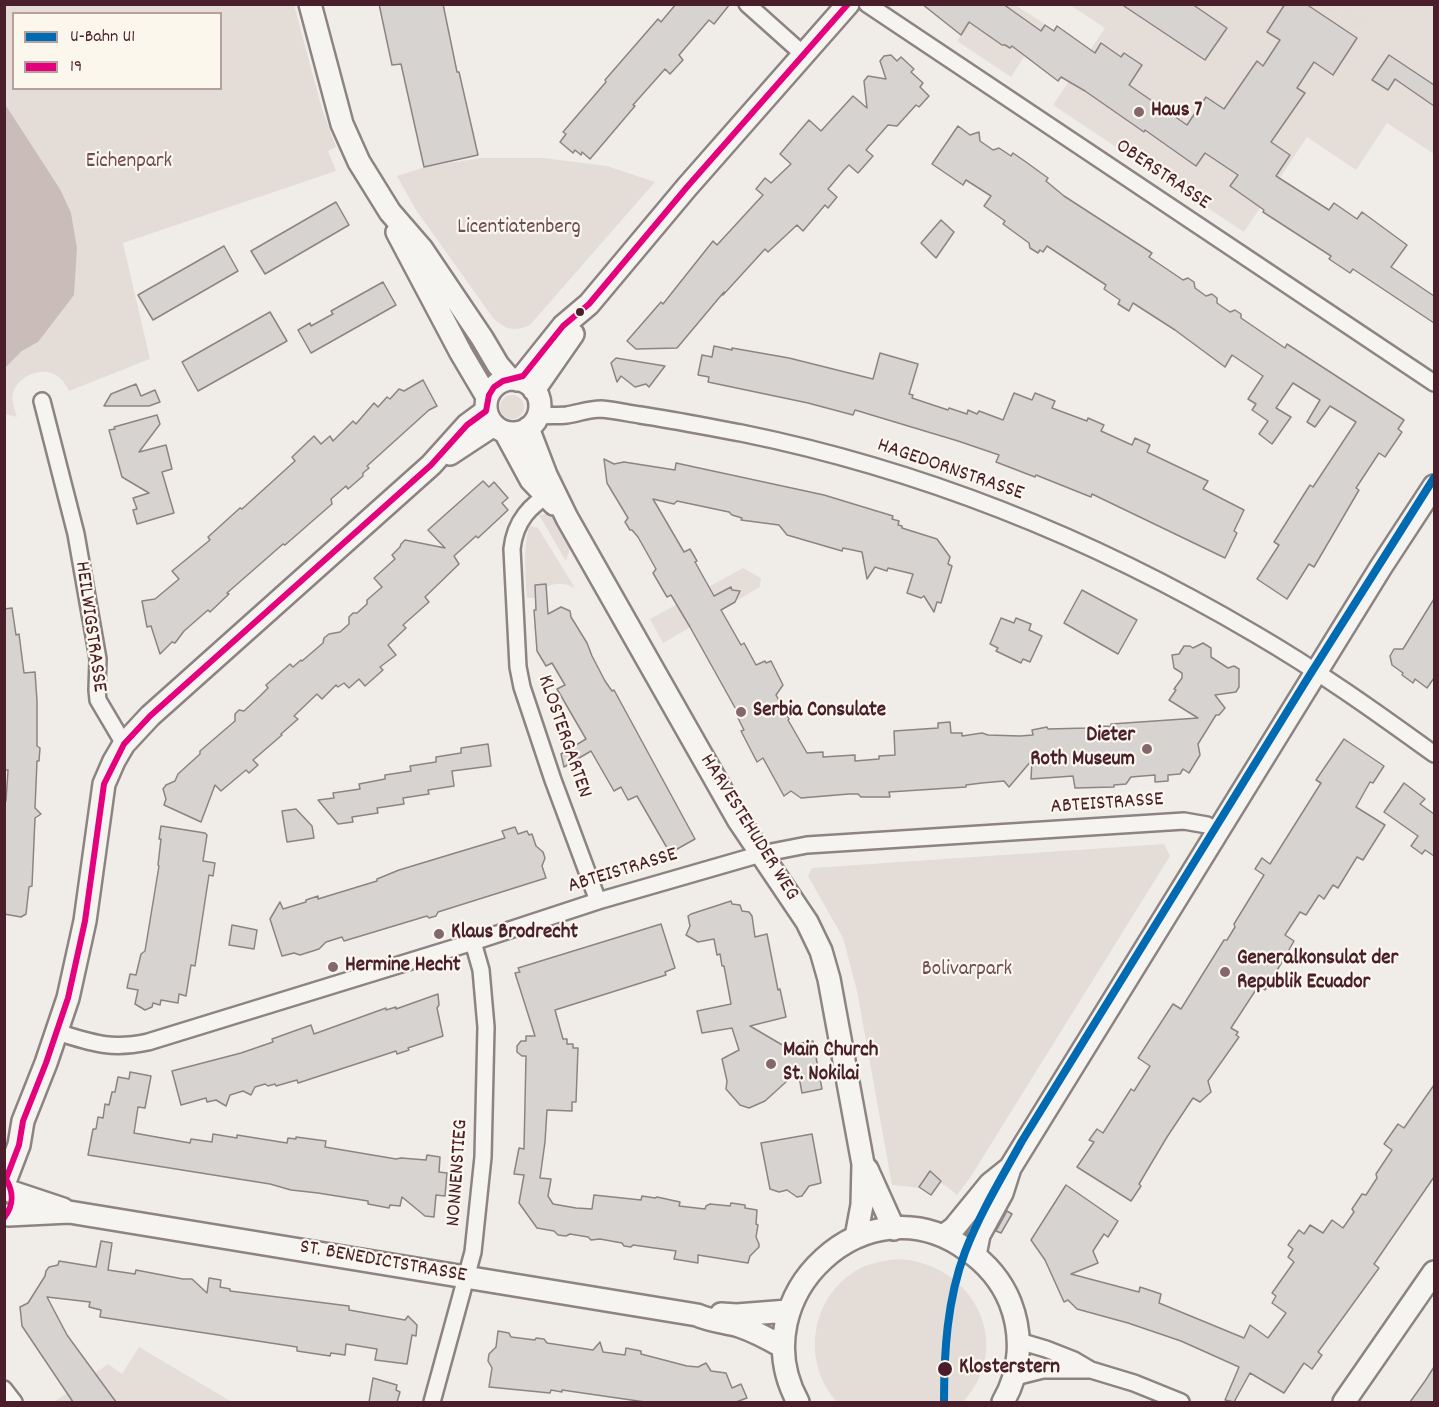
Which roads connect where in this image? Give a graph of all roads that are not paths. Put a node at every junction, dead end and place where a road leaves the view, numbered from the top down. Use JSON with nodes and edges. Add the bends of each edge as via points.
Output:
{"nodes":[{"id":1,"x":310,"y":4,"type":"edge"},
{"id":2,"x":747,"y":4,"type":"edge"},
{"id":3,"x":848,"y":4,"type":"edge"},
{"id":4,"x":867,"y":4,"type":"edge"},
{"id":5,"x":804,"y":55,"type":"junction"},
{"id":6,"x":390,"y":212,"type":"junction"},
{"id":7,"x":520,"y":383,"type":"junction"},
{"id":8,"x":1434,"y":383,"type":"edge"},
{"id":9,"x":42,"y":401,"type":"dead end"},
{"id":10,"x":493,"y":416,"type":"junction"},
{"id":11,"x":533,"y":422,"type":"junction"},
{"id":12,"x":1434,"y":486,"type":"edge"},
{"id":13,"x":549,"y":493,"type":"junction"},
{"id":14,"x":1316,"y":673,"type":"junction"},
{"id":15,"x":124,"y":744,"type":"junction"},
{"id":16,"x":1434,"y":754,"type":"edge"},
{"id":17,"x":1218,"y":830,"type":"junction"},
{"id":18,"x":761,"y":854,"type":"junction"},
{"id":19,"x":598,"y":901,"type":"junction"},
{"id":20,"x":473,"y":942,"type":"junction"},
{"id":21,"x":57,"y":1032,"type":"junction"},
{"id":22,"x":23,"y":1121,"type":"junction"},
{"id":23,"x":4,"y":1146,"type":"edge"},
{"id":24,"x":863,"y":1164,"type":"junction"},
{"id":25,"x":1010,"y":1168,"type":"junction"},
{"id":26,"x":8,"y":1183,"type":"edge"},
{"id":27,"x":69,"y":1212,"type":"junction"},
{"id":28,"x":6,"y":1217,"type":"edge"},
{"id":29,"x":894,"y":1229,"type":"junction"},
{"id":30,"x":943,"y":1236,"type":"junction"},
{"id":31,"x":856,"y":1237,"type":"junction"},
{"id":32,"x":975,"y":1255,"type":"junction"},
{"id":33,"x":1434,"y":1272,"type":"edge"},
{"id":34,"x":466,"y":1278,"type":"junction"},
{"id":35,"x":788,"y":1311,"type":"junction"},
{"id":36,"x":697,"y":1315,"type":"junction"},
{"id":37,"x":1018,"y":1341,"type":"junction"},
{"id":38,"x":783,"y":1347,"type":"junction"},
{"id":39,"x":1091,"y":1370,"type":"junction"},
{"id":40,"x":1015,"y":1377,"type":"junction"},
{"id":41,"x":4,"y":1389,"type":"edge"},
{"id":42,"x":14,"y":1402,"type":"edge"},
{"id":43,"x":432,"y":1402,"type":"edge"},
{"id":44,"x":798,"y":1402,"type":"edge"},
{"id":45,"x":1003,"y":1402,"type":"edge"},
{"id":46,"x":1181,"y":1402,"type":"edge"},
{"id":47,"x":1344,"y":1402,"type":"edge"}],
"edges":[{"from":1,"to":6,"type":"street","name":"HARVESTEHUDER WEG","via":[[342,124],[359,162]]},
{"from":2,"to":5,"type":"street"},
{"from":3,"to":5,"type":"street"},
{"from":4,"to":8,"type":"street","name":"OBERSTRASSE"},
{"from":5,"to":7,"type":"street","via":[[589,304],[573,334]]},
{"from":6,"to":7,"type":"street","name":"HARVESTEHUDER WEG","via":[[422,249],[498,365]]},
{"from":6,"to":10,"type":"street","name":"HARVESTEHUDER WEG","via":[[406,251]]},
{"from":7,"to":10,"type":"street","via":[[496,385]]},
{"from":7,"to":11,"type":"street","name":"HARVESTEHUDER WEG","via":[[539,401]]},
{"from":9,"to":15,"type":"street","name":"HEILWIGSTRASSE","via":[[75,534],[98,659],[98,700]]},
{"from":10,"to":11,"type":"street","via":[[517,433]]},
{"from":10,"to":13,"type":"street","name":"HARVESTEHUDER WEG","via":[[513,443],[526,474]]},
{"from":10,"to":15,"type":"street","via":[[467,425],[431,465],[150,716]]},
{"from":11,"to":13,"type":"street","name":"HARVESTEHUDER WEG"},
{"from":11,"to":14,"type":"street","name":"HAGEDORNSTRASSE","via":[[600,409],[788,443],[905,476],[1053,530],[1125,564],[1257,635]]},
{"from":12,"to":14,"type":"street"},
{"from":13,"to":18,"type":"street","name":"HARVESTEHUDER WEG"},
{"from":13,"to":19,"type":"street","name":"KLOSTERGARTEN","via":[[525,513],[513,539],[518,667],[530,716]]},
{"from":14,"to":16,"type":"street","name":"HAGEDORNSTRASSE"},
{"from":14,"to":17,"type":"street"},
{"from":15,"to":21,"type":"street","via":[[108,772],[101,796],[85,921]]},
{"from":17,"to":18,"type":"street","name":"ABTEISTRASSE","via":[[1184,821],[807,845]]},
{"from":17,"to":25,"type":"street"},
{"from":18,"to":19,"type":"street","name":"ABTEISTRASSE"},
{"from":18,"to":24,"type":"street","name":"HARVESTEHUDER WEG","via":[[796,904],[821,951]]},
{"from":19,"to":20,"type":"street","name":"ABTEISTRASSE"},
{"from":20,"to":21,"type":"street","name":"ABTEISTRASSE","via":[[130,1046],[110,1047]]},
{"from":20,"to":34,"type":"street","name":"NONNENSTIEG","via":[[484,998],[486,1065],[482,1165],[473,1252]]},
{"from":21,"to":22,"type":"street"},
{"from":22,"to":23,"type":"street"},
{"from":22,"to":26,"type":"street"},
{"from":24,"to":29,"type":"street","name":"HARVESTEHUDER WEG"},
{"from":24,"to":31,"type":"street","name":"HARVESTEHUDER WEG"},
{"from":25,"to":30,"type":"street","via":[[990,1184]]},
{"from":25,"to":32,"type":"street","via":[[1002,1193],[979,1235]]},
{"from":26,"to":27,"type":"street","name":"ST. BENEDICTSTRASSE"},
{"from":26,"to":28,"type":"street","via":[[12,1204]]},
{"from":27,"to":28,"type":"street","name":"ST. BENEDICTSTRASSE"},
{"from":27,"to":34,"type":"street","name":"ST. BENEDICTSTRASSE"},
{"from":29,"to":30,"type":"street"},
{"from":29,"to":31,"type":"street"},
{"from":30,"to":32,"type":"street"},
{"from":31,"to":35,"type":"street","via":[[822,1259],[802,1282]]},
{"from":32,"to":37,"type":"street","via":[[995,1275],[1007,1296],[1016,1320]]},
{"from":33,"to":47,"type":"street"},
{"from":34,"to":36,"type":"street","name":"ST. BENEDICTSTRASSE"},
{"from":34,"to":43,"type":"street","name":"NONNENSTIEG"},
{"from":35,"to":36,"type":"street","name":"ST. BENEDICTSTRASSE"},
{"from":35,"to":38,"type":"street"},
{"from":36,"to":38,"type":"street","name":"ST. BENEDICTSTRASSE","via":[[712,1322],[736,1325]]},
{"from":37,"to":39,"type":"street","via":[[1074,1360]]},
{"from":37,"to":40,"type":"street"},
{"from":38,"to":44,"type":"street","via":[[787,1377]]},
{"from":39,"to":40,"type":"street","via":[[1043,1370]]},
{"from":39,"to":46,"type":"street"},
{"from":40,"to":45,"type":"street"},
{"from":41,"to":42,"type":"street"}]}
